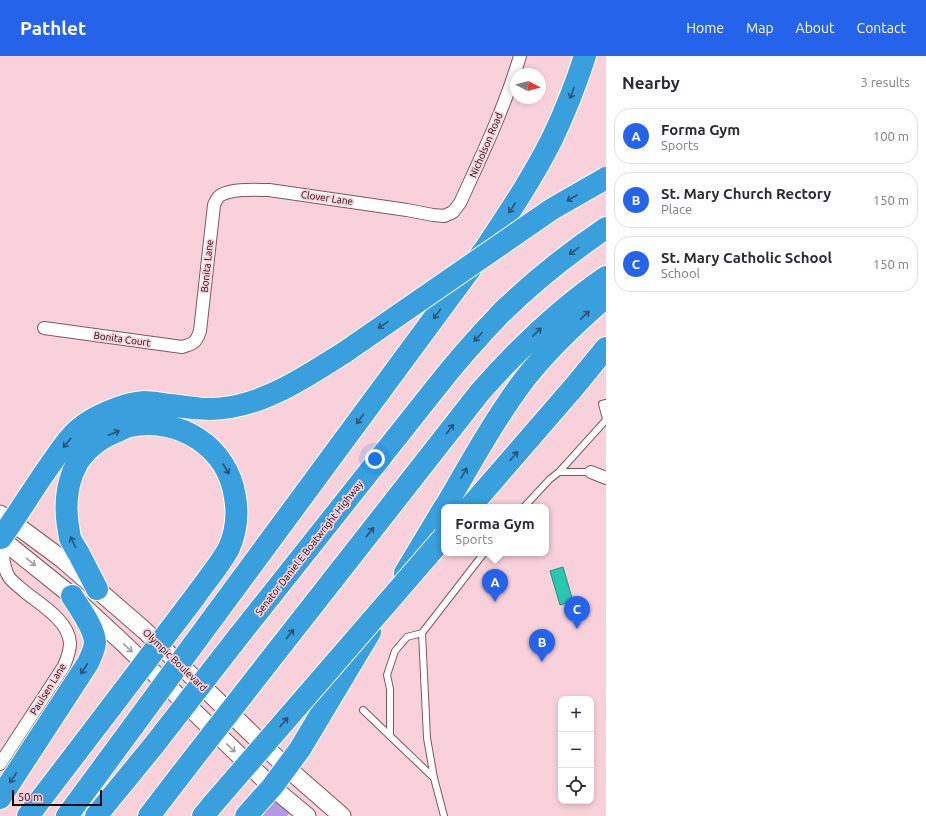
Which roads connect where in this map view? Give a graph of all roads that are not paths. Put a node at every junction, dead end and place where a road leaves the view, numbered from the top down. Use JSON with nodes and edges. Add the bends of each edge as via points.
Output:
{"nodes":[{"id":1,"x":520,"y":56,"type":"edge"},
{"id":2,"x":585,"y":56,"type":"edge"},
{"id":3,"x":606,"y":178,"type":"edge"},
{"id":4,"x":220,"y":195,"type":"joint"},
{"id":5,"x":433,"y":215,"type":"joint"},
{"id":6,"x":606,"y":228,"type":"edge"},
{"id":7,"x":606,"y":277,"type":"edge"},
{"id":8,"x":606,"y":297,"type":"edge"},
{"id":9,"x":44,"y":328,"type":"dead end"},
{"id":10,"x":198,"y":339,"type":"joint"},
{"id":11,"x":606,"y":348,"type":"edge"},
{"id":12,"x":606,"y":403,"type":"edge"},
{"id":13,"x":606,"y":419,"type":"edge"},
{"id":14,"x":559,"y":472,"type":"junction"},
{"id":15,"x":592,"y":472,"type":"joint"},
{"id":16,"x":606,"y":478,"type":"edge"},
{"id":17,"x":446,"y":504,"type":"edge"},
{"id":18,"x":473,"y":504,"type":"edge"},
{"id":19,"x":527,"y":504,"type":"edge"},
{"id":20,"x":441,"y":513,"type":"edge"},
{"id":21,"x":4,"y":528,"type":"edge"},
{"id":22,"x":441,"y":540,"type":"edge"},
{"id":23,"x":482,"y":556,"type":"edge"},
{"id":24,"x":97,"y":589,"type":"junction"},
{"id":25,"x":72,"y":596,"type":"junction"},
{"id":26,"x":422,"y":633,"type":"junction"},
{"id":27,"x":363,"y":710,"type":"dead end"},
{"id":28,"x":390,"y":736,"type":"junction"},
{"id":29,"x":0,"y":764,"type":"edge"},
{"id":30,"x":286,"y":767,"type":"junction"},
{"id":31,"x":434,"y":778,"type":"junction"},
{"id":32,"x":272,"y":787,"type":"junction"},
{"id":33,"x":0,"y":798,"type":"edge"},
{"id":34,"x":208,"y":810,"type":"edge"},
{"id":35,"x":28,"y":816,"type":"edge"},
{"id":36,"x":66,"y":816,"type":"edge"},
{"id":37,"x":96,"y":816,"type":"edge"},
{"id":38,"x":148,"y":816,"type":"edge"},
{"id":39,"x":246,"y":816,"type":"edge"},
{"id":40,"x":307,"y":816,"type":"edge"},
{"id":41,"x":342,"y":816,"type":"edge"},
{"id":42,"x":444,"y":816,"type":"edge"}],
"edges":[{"from":1,"to":5,"type":"street","name":"Nicholson Road","via":[[495,126],[460,203],[453,212],[444,216]]},
{"from":2,"to":36,"type":"highway","one_way":true,"bridge":true,"via":[[552,139],[527,184],[485,249]]},
{"from":3,"to":21,"type":"highway","one_way":true,"bridge":true,"via":[[552,209],[345,352],[279,391],[242,405],[216,409],[144,402],[100,415],[80,428],[64,446]]},
{"from":4,"to":5,"type":"street","name":"Clover Lane","via":[[232,191],[269,190]]},
{"from":4,"to":10,"type":"street","name":"Bonita Lane","via":[[214,205]]},
{"from":6,"to":37,"type":"highway","name":"Senator Daniel E Boatwright Highway","one_way":true,"bridge":true,"via":[[538,279],[466,350]]},
{"from":38,"to":7,"type":"highway","one_way":true,"bridge":true,"via":[[480,392],[554,317]]},
{"from":17,"to":8,"type":"highway","one_way":true,"via":[[506,405],[525,379],[544,356]]},
{"from":9,"to":10,"type":"street","name":"Bonita Court","via":[[182,347]]},
{"from":18,"to":11,"type":"highway","one_way":true},
{"from":12,"to":13,"type":"lane","via":[[602,404]]},
{"from":13,"to":14,"type":"lane"},
{"from":14,"to":15,"type":"lane"},
{"from":14,"to":19,"type":"lane"},
{"from":15,"to":16,"type":"street"},
{"from":20,"to":30,"type":"highway","via":[[300,749]]},
{"from":21,"to":24,"type":"main road","name":"Olympic Boulevard","via":[[62,559]]},
{"from":21,"to":25,"type":"main road","one_way":true},
{"from":21,"to":29,"type":"street","name":"Paulsen Lane","via":[[3,560],[10,578],[62,623],[70,643],[64,666]]},
{"from":34,"to":22,"type":"highway","one_way":true,"bridge":true},
{"from":23,"to":26,"type":"lane"},
{"from":24,"to":30,"type":"main road","name":"Olympic Boulevard","via":[[144,630]]},
{"from":24,"to":35,"type":"highway","one_way":true,"bridge":true,"via":[[70,537],[66,516],[66,498],[79,459],[108,435],[129,426],[158,424],[192,435],[209,447],[230,475],[237,508],[235,528],[228,548],[194,598]]},
{"from":25,"to":32,"type":"main road","one_way":true},
{"from":25,"to":33,"type":"highway","one_way":true,"via":[[92,631],[95,642],[93,652]]},
{"from":26,"to":28,"type":"lane","via":[[407,637],[395,651],[387,675],[390,689]]},
{"from":26,"to":31,"type":"lane","via":[[427,738]]},
{"from":27,"to":28,"type":"lane"},
{"from":28,"to":31,"type":"lane"},
{"from":30,"to":32,"type":"highway"},
{"from":30,"to":41,"type":"main road","name":"Olympic Boulevard"},
{"from":31,"to":42,"type":"lane"},
{"from":32,"to":39,"type":"highway"},
{"from":32,"to":40,"type":"main road"}]}
